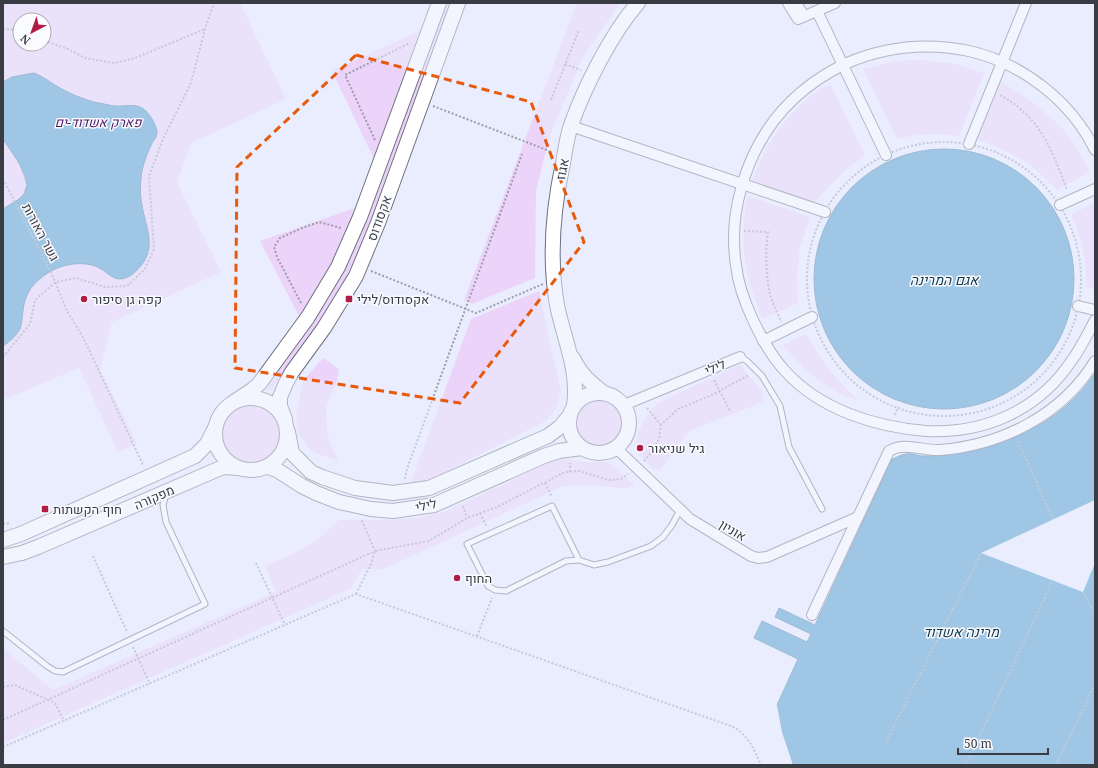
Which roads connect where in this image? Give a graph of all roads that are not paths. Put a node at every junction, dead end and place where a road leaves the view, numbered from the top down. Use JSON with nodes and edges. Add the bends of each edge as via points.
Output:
{"nodes":[{"id":1,"x":439,"y":3,"type":"edge"},
{"id":2,"x":458,"y":3,"type":"edge"},
{"id":3,"x":638,"y":3,"type":"edge"},
{"id":4,"x":788,"y":3,"type":"edge"},
{"id":5,"x":796,"y":3,"type":"edge"},
{"id":6,"x":835,"y":3,"type":"edge"},
{"id":7,"x":1025,"y":4,"type":"edge"},
{"id":8,"x":817,"y":11,"type":"junction"},
{"id":9,"x":804,"y":16,"type":"junction"},
{"id":10,"x":1002,"y":62,"type":"junction"},
{"id":11,"x":843,"y":65,"type":"junction"},
{"id":12,"x":571,"y":126,"type":"junction"},
{"id":13,"x":969,"y":144,"type":"road end"},
{"id":14,"x":1095,"y":150,"type":"edge"},
{"id":15,"x":886,"y":155,"type":"road end"},
{"id":16,"x":742,"y":184,"type":"junction"},
{"id":17,"x":1095,"y":189,"type":"edge"},
{"id":18,"x":1060,"y":205,"type":"road end"},
{"id":19,"x":825,"y":212,"type":"road end"},
{"id":20,"x":1078,"y":306,"type":"road end"},
{"id":21,"x":1095,"y":310,"type":"edge"},
{"id":22,"x":812,"y":317,"type":"road end"},
{"id":23,"x":1095,"y":320,"type":"edge"},
{"id":24,"x":763,"y":341,"type":"junction"},
{"id":25,"x":570,"y":351,"type":"junction"},
{"id":26,"x":740,"y":357,"type":"joint"},
{"id":27,"x":1095,"y":361,"type":"edge"},
{"id":28,"x":604,"y":393,"type":"junction"},
{"id":29,"x":234,"y":402,"type":"junction"},
{"id":30,"x":624,"y":405,"type":"junction"},
{"id":31,"x":572,"y":411,"type":"junction"},
{"id":32,"x":286,"y":425,"type":"junction"},
{"id":33,"x":215,"y":428,"type":"junction"},
{"id":34,"x":582,"y":448,"type":"junction"},
{"id":35,"x":616,"y":448,"type":"junction"},
{"id":36,"x":268,"y":467,"type":"junction"},
{"id":37,"x":238,"y":468,"type":"junction"},
{"id":38,"x":167,"y":492,"type":"junction"},
{"id":39,"x":822,"y":509,"type":"dead end"},
{"id":40,"x":680,"y":510,"type":"junction"},
{"id":41,"x":858,"y":516,"type":"junction"},
{"id":42,"x":3,"y":540,"type":"edge"},
{"id":43,"x":3,"y":557,"type":"edge"},
{"id":44,"x":579,"y":560,"type":"junction"},
{"id":45,"x":812,"y":615,"type":"dead end"},
{"id":46,"x":3,"y":630,"type":"edge"}],
"edges":[{"from":1,"to":29,"type":"street","name":"אקסודוס","via":[[383,156],[338,267],[308,316],[259,384]]},
{"from":2,"to":32,"type":"street","name":"אקסודוס","via":[[360,267],[324,328],[292,372],[280,397]]},
{"from":3,"to":12,"type":"street","name":"אגוז","via":[[603,54]]},
{"from":4,"to":9,"type":"street","via":[[798,19]]},
{"from":5,"to":9,"type":"street"},
{"from":6,"to":8,"type":"street"},
{"from":7,"to":10,"type":"street"},
{"from":8,"to":9,"type":"street"},
{"from":8,"to":11,"type":"street"},
{"from":10,"to":11,"type":"street","via":[[978,53],[953,48],[916,46],[882,51]]},
{"from":10,"to":13,"type":"street"},
{"from":10,"to":14,"type":"street","via":[[1023,73],[1063,105],[1080,125]]},
{"from":11,"to":15,"type":"street"},
{"from":11,"to":16,"type":"street","via":[[810,84],[778,114],[753,153]]},
{"from":12,"to":16,"type":"street"},
{"from":12,"to":25,"type":"street","name":"אגוז","via":[[555,212],[553,243],[557,305]]},
{"from":16,"to":19,"type":"street"},
{"from":16,"to":24,"type":"street","via":[[733,231],[736,268]]},
{"from":17,"to":18,"type":"street"},
{"from":20,"to":21,"type":"street"},
{"from":22,"to":24,"type":"street"},
{"from":23,"to":24,"type":"street","via":[[1061,376],[1029,405],[1008,417],[954,431],[913,430],[845,413],[806,390],[787,374]]},
{"from":25,"to":28,"type":"street","name":"אגוז","via":[[577,367]]},
{"from":25,"to":31,"type":"street","name":"אגוז","via":[[576,392]]},
{"from":26,"to":30,"type":"street","name":"לילי"},
{"from":26,"to":39,"type":"lane","via":[[762,376],[780,406],[789,447]]},
{"from":27,"to":41,"type":"street","via":[[1086,376],[1067,396],[1040,417],[1014,432],[963,448],[938,450],[902,447],[889,451]]},
{"from":28,"to":30,"type":"street","via":[[612,395]]},
{"from":28,"to":31,"type":"street","via":[[587,395]]},
{"from":29,"to":32,"type":"street","via":[[245,398],[257,398],[268,402],[278,409]]},
{"from":29,"to":33,"type":"street","via":[[225,408]]},
{"from":30,"to":35,"type":"street","via":[[629,422],[628,432]]},
{"from":31,"to":32,"type":"street","name":"לילי","via":[[560,427],[548,436],[429,488],[393,493],[355,488],[311,472],[292,453]]},
{"from":31,"to":34,"type":"street","via":[[569,424],[571,434]]},
{"from":32,"to":36,"type":"street","via":[[287,443],[277,461]]},
{"from":33,"to":37,"type":"street","via":[[215,441],[220,452],[227,462]]},
{"from":33,"to":42,"type":"street","name":"מפקורה","via":[[207,444],[195,456]]},
{"from":34,"to":35,"type":"street","via":[[599,453]]},
{"from":34,"to":36,"type":"street","name":"לילי","via":[[544,456],[434,505],[393,511],[339,502],[306,488]]},
{"from":35,"to":40,"type":"street","name":"אוניון"},
{"from":36,"to":37,"type":"street","via":[[258,470]]},
{"from":37,"to":38,"type":"street","name":"מפקורה","via":[[223,467]]},
{"from":38,"to":43,"type":"street","name":"מפקורה","via":[[38,547]]},
{"from":38,"to":46,"type":"lane","via":[[163,505],[166,522],[206,604],[63,672],[47,666]]},
{"from":40,"to":41,"type":"street","name":"אוניון","via":[[690,519],[758,558],[767,557]]},
{"from":40,"to":44,"type":"lane","via":[[663,537],[651,546],[594,565]]},
{"from":41,"to":45,"type":"street"},
{"from":44,"to":44,"type":"lane","via":[[552,506],[467,544],[488,586],[495,590],[506,590],[566,561]]}]}
